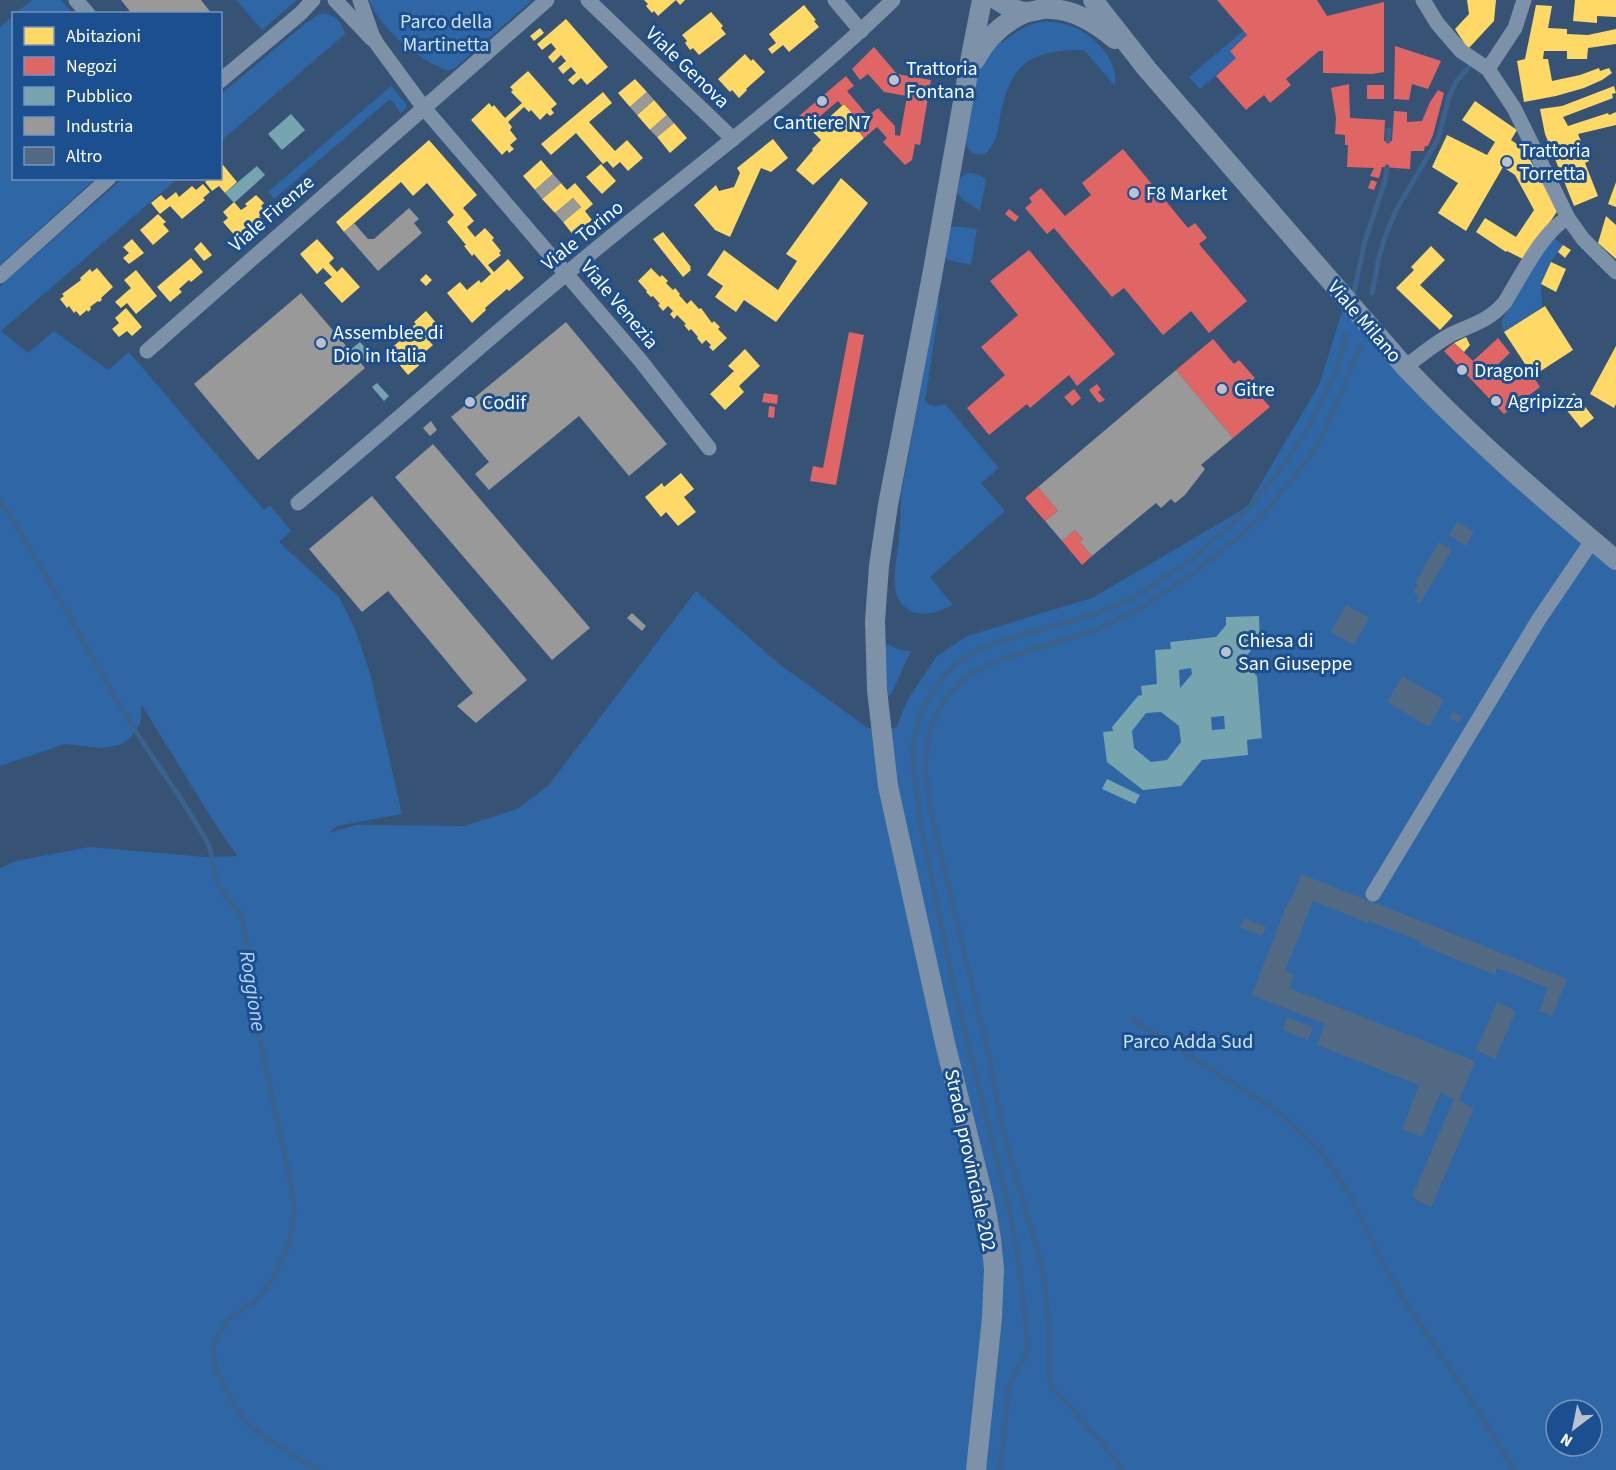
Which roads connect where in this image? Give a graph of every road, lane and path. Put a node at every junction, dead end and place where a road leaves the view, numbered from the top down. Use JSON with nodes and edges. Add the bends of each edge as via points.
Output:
{"nodes":[{"id":1,"x":76,"y":0,"type":"edge"},
{"id":2,"x":313,"y":0,"type":"edge"},
{"id":3,"x":335,"y":0,"type":"edge"},
{"id":4,"x":360,"y":0,"type":"edge"},
{"id":5,"x":547,"y":0,"type":"edge"},
{"id":6,"x":588,"y":0,"type":"edge"},
{"id":7,"x":835,"y":0,"type":"edge"},
{"id":8,"x":893,"y":0,"type":"edge"},
{"id":9,"x":982,"y":0,"type":"edge"},
{"id":10,"x":997,"y":0,"type":"edge"},
{"id":11,"x":1093,"y":0,"type":"edge"},
{"id":12,"x":1423,"y":0,"type":"edge"},
{"id":13,"x":1524,"y":0,"type":"edge"},
{"id":14,"x":1038,"y":7,"type":"edge"},
{"id":15,"x":86,"y":12,"type":"edge"},
{"id":16,"x":301,"y":13,"type":"junction"},
{"id":17,"x":345,"y":13,"type":"junction"},
{"id":18,"x":861,"y":31,"type":"junction"},
{"id":19,"x":377,"y":44,"type":"junction"},
{"id":20,"x":1138,"y":59,"type":"junction"},
{"id":21,"x":1488,"y":69,"type":"junction"},
{"id":22,"x":222,"y":79,"type":"edge"},
{"id":23,"x":967,"y":79,"type":"junction"},
{"id":24,"x":424,"y":108,"type":"junction"},
{"id":25,"x":733,"y":139,"type":"junction"},
{"id":26,"x":108,"y":180,"type":"edge"},
{"id":27,"x":1568,"y":218,"type":"junction"},
{"id":28,"x":1616,"y":272,"type":"edge"},
{"id":29,"x":567,"y":273,"type":"junction"},
{"id":30,"x":0,"y":276,"type":"edge"},
{"id":31,"x":147,"y":351,"type":"dead end"},
{"id":32,"x":1405,"y":367,"type":"junction"},
{"id":33,"x":709,"y":448,"type":"dead end"},
{"id":34,"x":298,"y":503,"type":"dead end"},
{"id":35,"x":1592,"y":541,"type":"junction"},
{"id":36,"x":1616,"y":560,"type":"edge"},
{"id":37,"x":1373,"y":894,"type":"dead end"},
{"id":38,"x":976,"y":1470,"type":"edge"}],
"edges":[{"from":1,"to":15,"type":"street"},
{"from":2,"to":16,"type":"street"},
{"from":3,"to":17,"type":"street"},
{"from":4,"to":19,"type":"street"},
{"from":5,"to":24,"type":"street","name":"Viale Firenze"},
{"from":6,"to":25,"type":"street","name":"Viale Genova"},
{"from":7,"to":18,"type":"street"},
{"from":8,"to":18,"type":"street","name":"Viale Torino"},
{"from":9,"to":23,"type":"street"},
{"from":10,"to":14,"type":"street","name":"Viale Milano","via":[[1011,9]]},
{"from":11,"to":20,"type":"street","name":"Viale Milano"},
{"from":12,"to":21,"type":"street","via":[[1461,51]]},
{"from":13,"to":21,"type":"street","via":[[1515,28]]},
{"from":14,"to":20,"type":"street","name":"Viale Milano","via":[[1083,17]]},
{"from":14,"to":23,"type":"street","via":[[1004,24],[990,36]]},
{"from":16,"to":17,"type":"street","via":[[325,4]]},
{"from":16,"to":22,"type":"street"},
{"from":17,"to":19,"type":"street"},
{"from":18,"to":25,"type":"street","name":"Viale Torino"},
{"from":19,"to":24,"type":"street","name":"Viale Venezia"},
{"from":20,"to":32,"type":"street","name":"Viale Milano"},
{"from":21,"to":27,"type":"street","via":[[1514,108]]},
{"from":23,"to":38,"type":"street","name":"Strada provinciale 202","via":[[888,505],[877,591],[875,655],[888,786],[991,1239],[993,1318]]},
{"from":24,"to":29,"type":"street","name":"Viale Venezia"},
{"from":24,"to":31,"type":"street","name":"Viale Firenze"},
{"from":25,"to":29,"type":"street","name":"Viale Torino"},
{"from":26,"to":30,"type":"street"},
{"from":27,"to":28,"type":"street"},
{"from":27,"to":32,"type":"street","via":[[1550,232],[1498,310],[1442,340]]},
{"from":29,"to":33,"type":"street","name":"Viale Venezia"},
{"from":29,"to":34,"type":"street","name":"Viale Torino"},
{"from":32,"to":35,"type":"street","name":"Viale Milano","via":[[1461,424]]},
{"from":35,"to":36,"type":"street","name":"Viale Milano"},
{"from":35,"to":37,"type":"street","via":[[1539,619]]}]}
